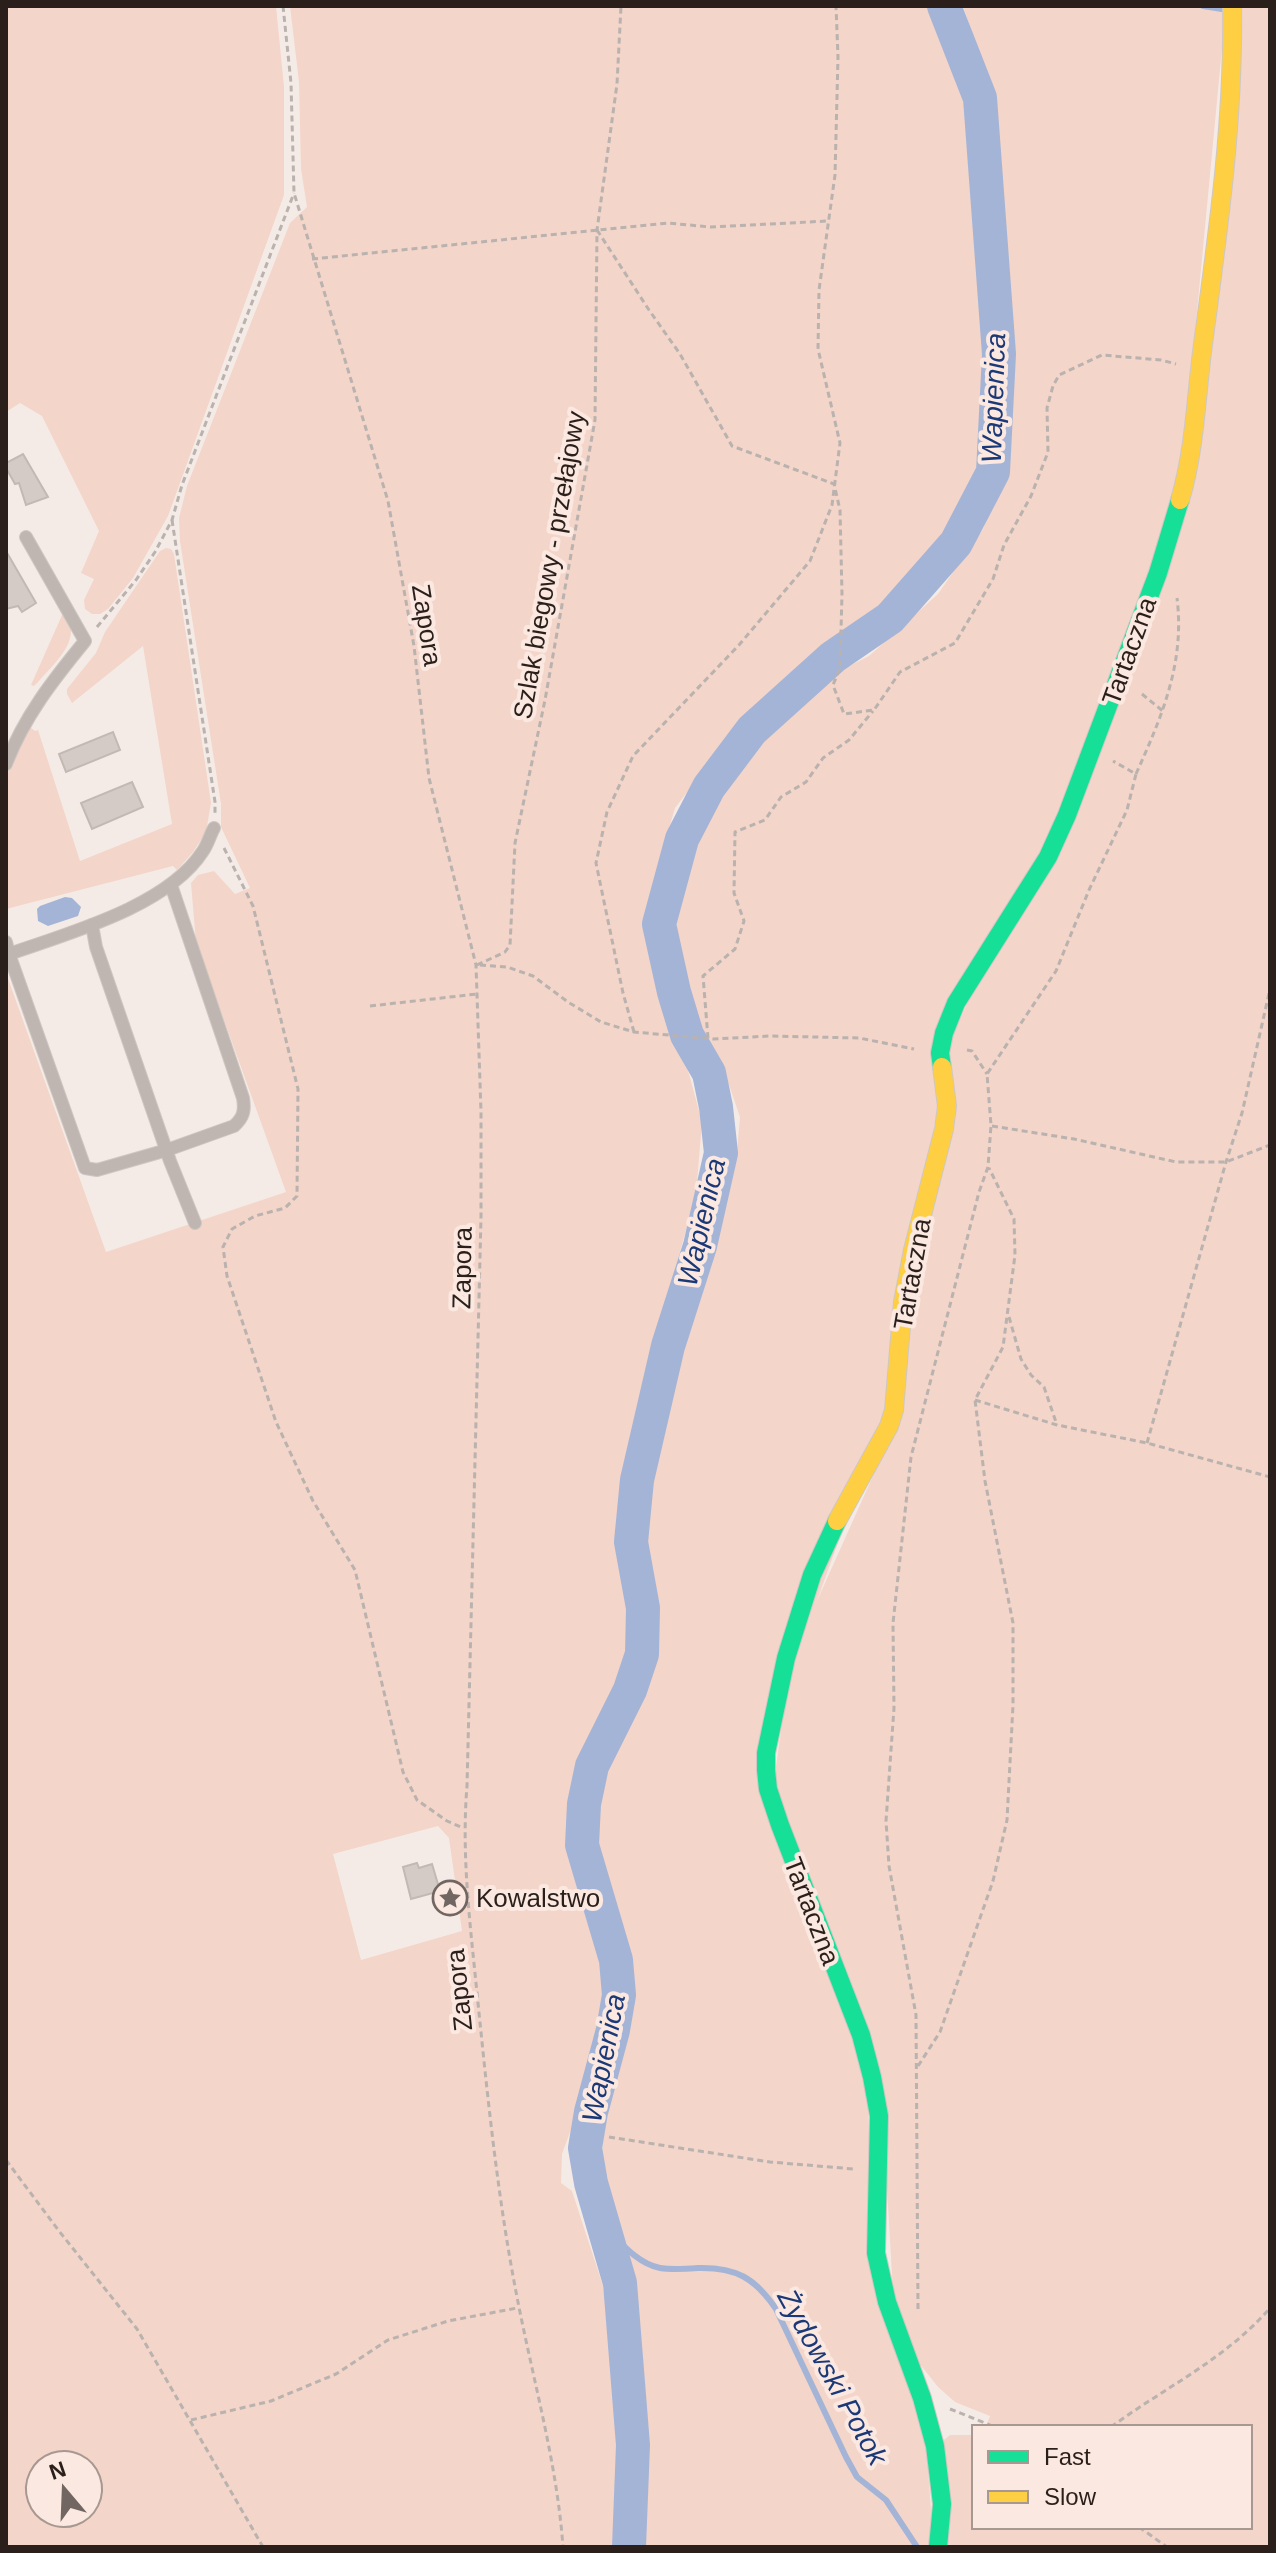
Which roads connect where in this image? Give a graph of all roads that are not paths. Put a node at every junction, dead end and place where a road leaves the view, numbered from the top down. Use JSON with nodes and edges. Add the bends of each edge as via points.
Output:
{"nodes":[{"id":1,"x":1232,"y":6,"type":"edge"},
{"id":2,"x":26,"y":537,"type":"dead end"},
{"id":3,"x":6,"y":764,"type":"edge"},
{"id":4,"x":214,"y":828,"type":"road end"},
{"id":5,"x":171,"y":885,"type":"junction"},
{"id":6,"x":92,"y":925,"type":"junction"},
{"id":7,"x":8,"y":948,"type":"edge"},
{"id":8,"x":167,"y":1150,"type":"junction"},
{"id":9,"x":195,"y":1223,"type":"dead end"},
{"id":10,"x":938,"y":2547,"type":"edge"}],
"edges":[{"from":1,"to":10,"type":"street","name":"Tartaczna","via":[[1227,162],[1195,431],[1179,506],[1093,748],[1048,857],[956,1003],[944,1033],[944,1129],[903,1302],[894,1410],[812,1575],[786,1658],[766,1753],[768,1789],[861,2035],[879,2116],[876,2253],[935,2446],[942,2504]]},
{"from":2,"to":3,"type":"lane","via":[[85,641],[33,708]]},
{"from":4,"to":5,"type":"lane","via":[[203,852]]},
{"from":5,"to":6,"type":"lane"},
{"from":5,"to":8,"type":"lane","via":[[245,1109],[234,1126]]},
{"from":6,"to":7,"type":"lane"},
{"from":6,"to":8,"type":"lane"},
{"from":7,"to":8,"type":"lane","via":[[85,1168],[97,1170]]},
{"from":8,"to":9,"type":"lane"}]}
